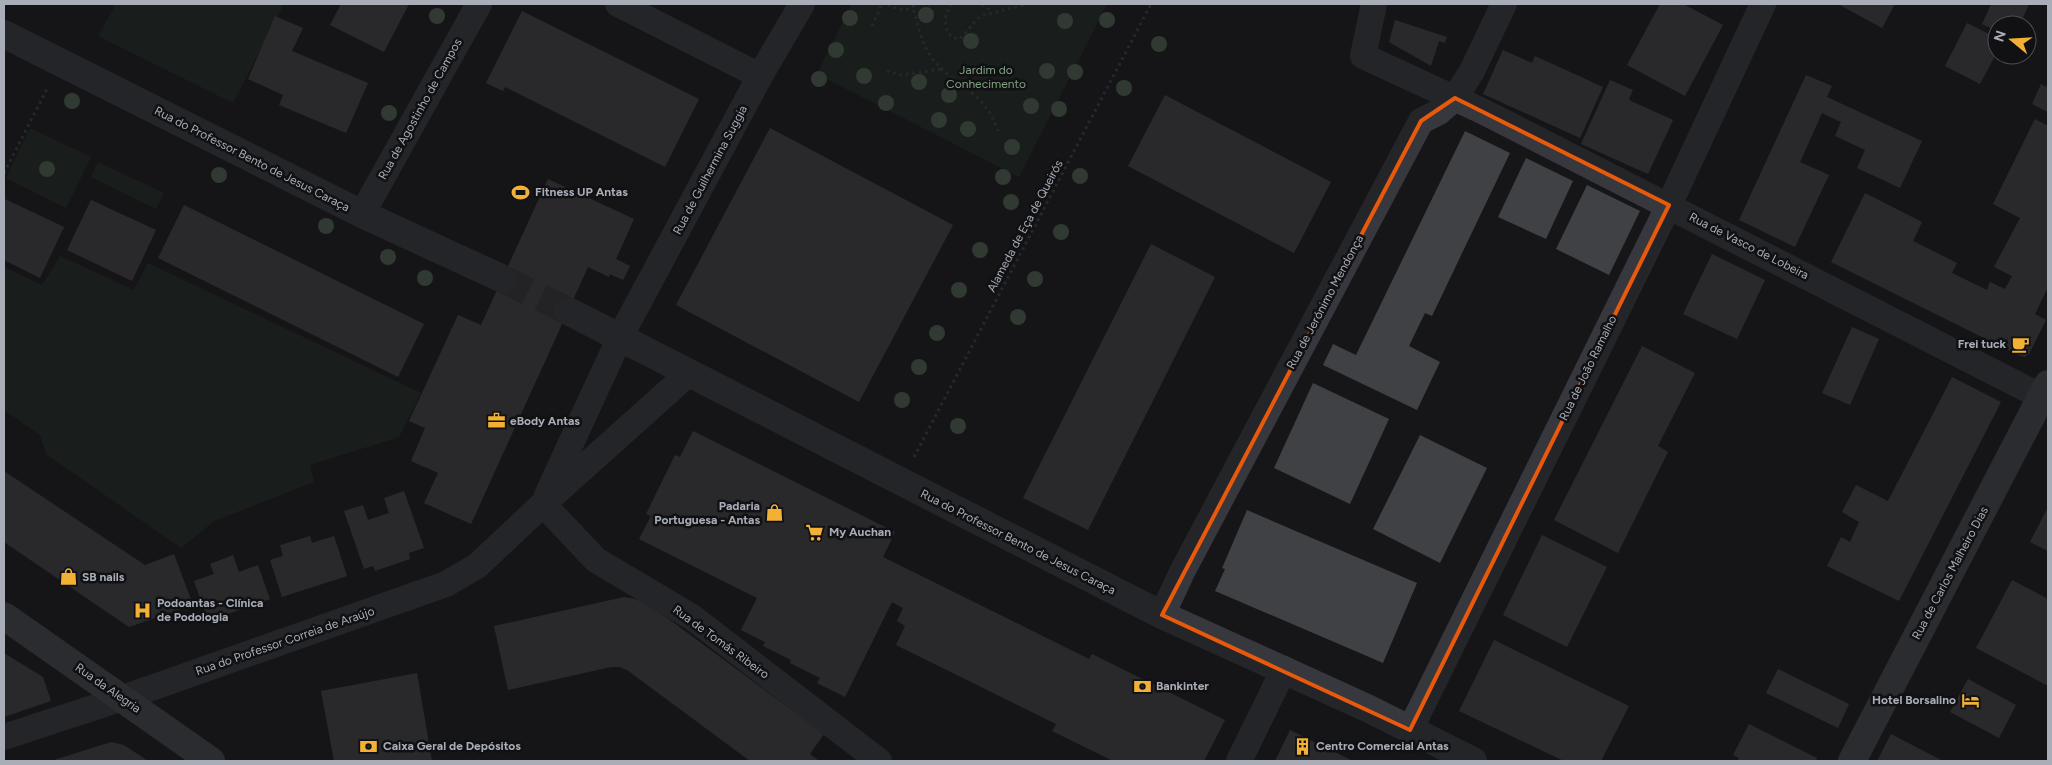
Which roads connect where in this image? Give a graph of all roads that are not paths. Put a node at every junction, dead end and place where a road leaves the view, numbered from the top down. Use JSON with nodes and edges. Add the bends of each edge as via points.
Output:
{"nodes":[{"id":1,"x":479,"y":4,"type":"edge"},
{"id":2,"x":618,"y":4,"type":"edge"},
{"id":3,"x":802,"y":4,"type":"edge"},
{"id":4,"x":1374,"y":4,"type":"edge"},
{"id":5,"x":1504,"y":4,"type":"edge"},
{"id":6,"x":1763,"y":4,"type":"edge"},
{"id":7,"x":4,"y":34,"type":"edge"},
{"id":8,"x":760,"y":76,"type":"junction"},
{"id":9,"x":1455,"y":98,"type":"junction"},
{"id":10,"x":1669,"y":205,"type":"junction"},
{"id":11,"x":362,"y":214,"type":"junction"},
{"id":12,"x":502,"y":280,"type":"tunnel mouth"},
{"id":13,"x":568,"y":311,"type":"tunnel mouth"},
{"id":14,"x":620,"y":338,"type":"junction"},
{"id":15,"x":689,"y":373,"type":"junction"},
{"id":16,"x":2045,"y":390,"type":"edge"},
{"id":17,"x":543,"y":504,"type":"junction"},
{"id":18,"x":1162,"y":615,"type":"junction"},
{"id":19,"x":4,"y":616,"type":"edge"},
{"id":20,"x":1284,"y":669,"type":"junction"},
{"id":21,"x":123,"y":698,"type":"junction"},
{"id":22,"x":1410,"y":730,"type":"junction"},
{"id":23,"x":4,"y":737,"type":"edge"},
{"id":24,"x":211,"y":761,"type":"edge"},
{"id":25,"x":879,"y":761,"type":"edge"},
{"id":26,"x":1239,"y":761,"type":"edge"},
{"id":27,"x":1473,"y":761,"type":"edge"},
{"id":28,"x":1852,"y":761,"type":"edge"}],
"edges":[{"from":1,"to":11,"type":"street","name":"Rua de Agostinho de Campos"},
{"from":2,"to":8,"type":"street"},
{"from":3,"to":8,"type":"street","name":"Rua de Guilhermina Suggia"},
{"from":4,"to":9,"type":"street","name":"Rua de Vasco de Lobeira","via":[[1362,56]]},
{"from":5,"to":9,"type":"street","name":"Rua de Jerónimo Mendonça","via":[[1472,71]]},
{"from":6,"to":10,"type":"street","name":"Rua de João Ramalho"},
{"from":7,"to":11,"type":"street","name":"Rua do Professor Bento de Jesus Caraça"},
{"from":8,"to":14,"type":"street","name":"Rua de Guilhermina Suggia"},
{"from":9,"to":10,"type":"street","name":"Rua de Vasco de Lobeira"},
{"from":9,"to":18,"type":"street","name":"Rua de Jerónimo Mendonça","via":[[1439,112],[1421,121]]},
{"from":10,"to":16,"type":"street","name":"Rua de Vasco de Lobeira"},
{"from":10,"to":22,"type":"street","name":"Rua de João Ramalho"},
{"from":11,"to":12,"type":"street","name":"Rua do Professor Bento de Jesus Caraça"},
{"from":13,"to":14,"type":"street","name":"Rua do Professor Bento de Jesus Caraça"},
{"from":14,"to":15,"type":"street","name":"Rua do Professor Bento de Jesus Caraça"},
{"from":14,"to":17,"type":"street","name":"Rua do Professor Correia de Araújo"},
{"from":15,"to":17,"type":"street","name":"Rua do Professor Correia de Araújo"},
{"from":15,"to":18,"type":"street","name":"Rua do Professor Bento de Jesus Caraça"},
{"from":16,"to":28,"type":"main road","name":"Rua de Carlos Malheiro Dias"},
{"from":17,"to":21,"type":"street","name":"Rua do Professor Correia de Araújo","via":[[477,566],[446,584]]},
{"from":17,"to":25,"type":"street","name":"Rua de Tomás Ribeiro","via":[[596,560],[692,617]]},
{"from":18,"to":20,"type":"street","name":"Rua do Professor Bento de Jesus Caraça"},
{"from":19,"to":21,"type":"main road","name":"Rua da Alegria"},
{"from":20,"to":22,"type":"street","name":"Rua do Professor Bento de Jesus Caraça"},
{"from":20,"to":26,"type":"street"},
{"from":21,"to":23,"type":"street","name":"Rua do Professor Correia de Araújo"},
{"from":21,"to":24,"type":"main road","name":"Rua da Alegria"},
{"from":22,"to":27,"type":"street","name":"Rua do Professor Bento de Jesus Caraça"}]}
